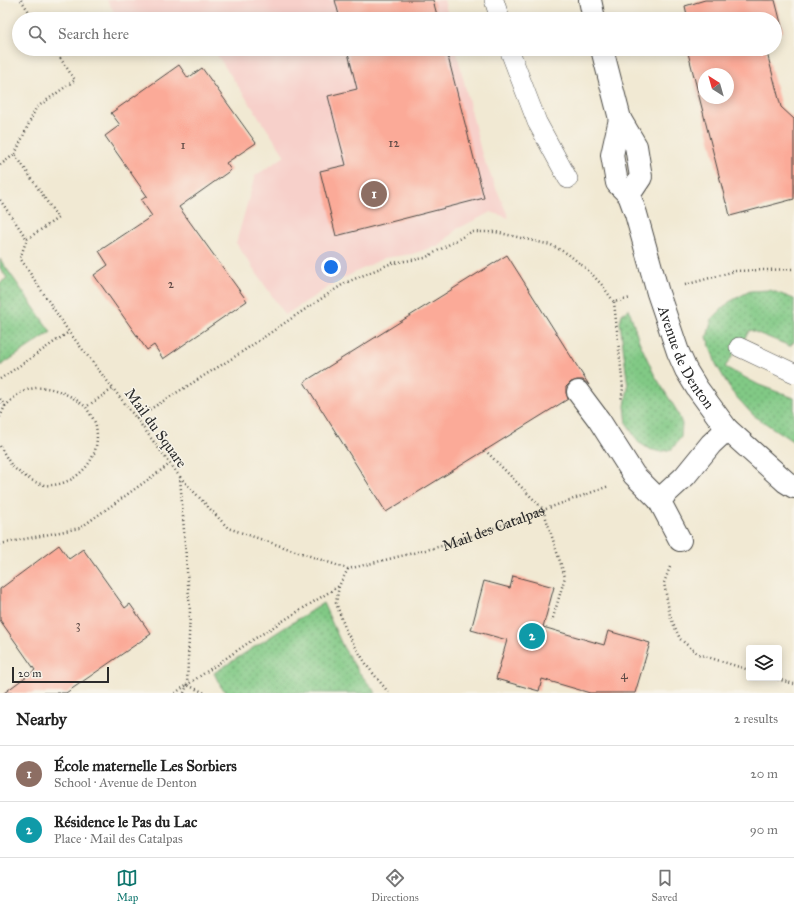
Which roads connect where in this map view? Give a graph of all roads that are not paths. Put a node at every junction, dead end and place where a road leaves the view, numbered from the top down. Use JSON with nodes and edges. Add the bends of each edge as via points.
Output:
{"nodes":[{"id":1,"x":494,"y":0,"type":"edge"},
{"id":2,"x":590,"y":0,"type":"edge"},
{"id":3,"x":498,"y":12,"type":"edge"},
{"id":4,"x":593,"y":12,"type":"edge"},
{"id":5,"x":512,"y":56,"type":"edge"},
{"id":6,"x":604,"y":56,"type":"edge"},
{"id":7,"x":568,"y":179,"type":"dead end"},
{"id":8,"x":739,"y":347,"type":"dead end"},
{"id":9,"x":794,"y":373,"type":"edge"},
{"id":10,"x":578,"y":392,"type":"dead end"},
{"id":11,"x":727,"y":428,"type":"junction"},
{"id":12,"x":794,"y":487,"type":"edge"},
{"id":13,"x":659,"y":500,"type":"junction"},
{"id":14,"x":680,"y":540,"type":"road end"}],
"edges":[{"from":1,"to":3,"type":"lane"},
{"from":2,"to":4,"type":"street"},
{"from":5,"to":7,"type":"lane","via":[[537,122]]},
{"from":6,"to":11,"type":"street","name":"Avenue de Denton","via":[[620,119],[612,155],[617,182],[629,195],[636,214],[658,293],[686,370]]},
{"from":8,"to":9,"type":"lane"},
{"from":10,"to":13,"type":"street","via":[[600,420],[634,474]]},
{"from":11,"to":12,"type":"street","name":"Avenue de Denton"},
{"from":11,"to":13,"type":"street","via":[[685,476]]},
{"from":13,"to":14,"type":"street"}]}
